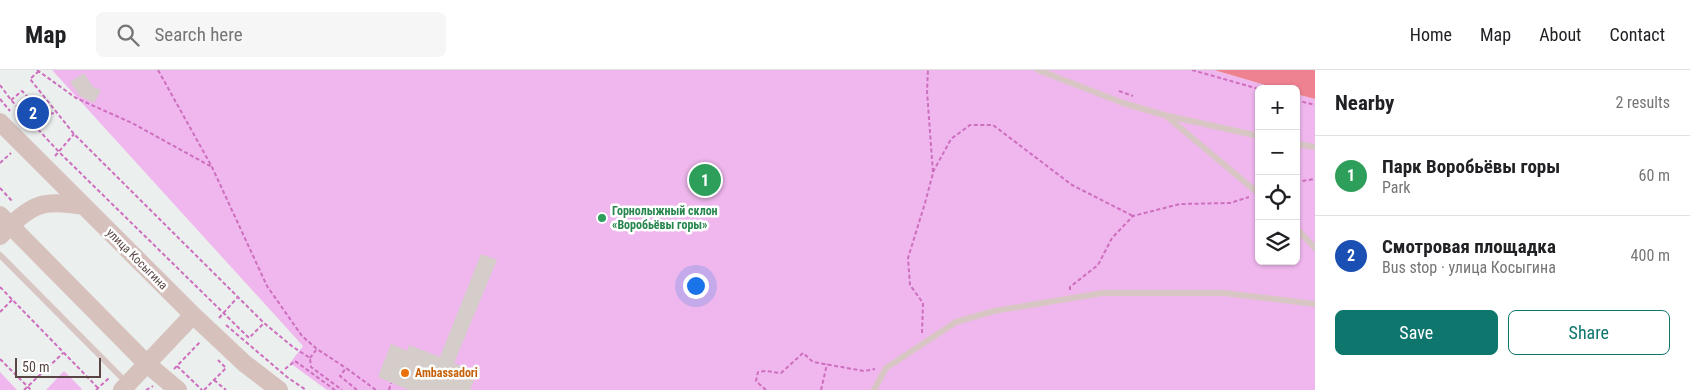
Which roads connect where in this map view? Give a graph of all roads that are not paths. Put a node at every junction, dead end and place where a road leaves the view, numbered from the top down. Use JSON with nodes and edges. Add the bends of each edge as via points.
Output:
{"nodes":[{"id":1,"x":1038,"y":70,"type":"edge"},
{"id":2,"x":1164,"y":115,"type":"junction"},
{"id":3,"x":0,"y":122,"type":"edge"},
{"id":4,"x":1255,"y":135,"type":"edge"},
{"id":5,"x":1300,"y":145,"type":"edge"},
{"id":6,"x":1315,"y":147,"type":"edge"},
{"id":7,"x":1255,"y":191,"type":"edge"},
{"id":8,"x":84,"y":206,"type":"junction"},
{"id":9,"x":3,"y":226,"type":"edge"},
{"id":10,"x":1300,"y":232,"type":"edge"},
{"id":11,"x":1315,"y":248,"type":"edge"},
{"id":12,"x":0,"y":255,"type":"edge"},
{"id":13,"x":1315,"y":304,"type":"edge"},
{"id":14,"x":193,"y":316,"type":"junction"},
{"id":15,"x":147,"y":364,"type":"junction"},
{"id":16,"x":125,"y":387,"type":"edge"},
{"id":17,"x":178,"y":390,"type":"edge"},
{"id":18,"x":279,"y":390,"type":"edge"},
{"id":19,"x":874,"y":390,"type":"edge"}],
"edges":[{"from":1,"to":2,"type":"lane"},
{"from":2,"to":4,"type":"lane"},
{"from":2,"to":7,"type":"lane"},
{"from":3,"to":8,"type":"main road","name":"улица Косыгина"},
{"from":5,"to":6,"type":"lane"},
{"from":8,"to":9,"type":"main road","via":[[58,202],[40,204]]},
{"from":8,"to":14,"type":"main road","name":"улица Косыгина"},
{"from":9,"to":15,"type":"main road"},
{"from":10,"to":11,"type":"lane"},
{"from":12,"to":16,"type":"lane"},
{"from":13,"to":19,"type":"lane","via":[[1224,292],[1103,294],[994,311],[956,322],[886,368]]},
{"from":14,"to":15,"type":"main road"},
{"from":14,"to":18,"type":"main road","name":"улица Косыгина"},
{"from":15,"to":16,"type":"main road"},
{"from":15,"to":17,"type":"main road"}]}
